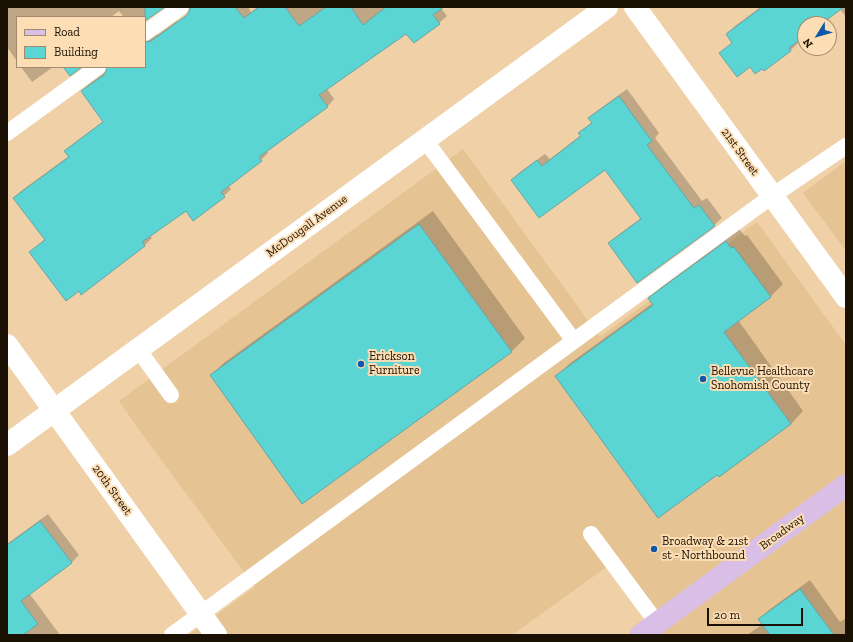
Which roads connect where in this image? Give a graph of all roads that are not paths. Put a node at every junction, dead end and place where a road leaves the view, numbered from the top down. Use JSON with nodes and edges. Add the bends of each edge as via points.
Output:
{"nodes":[{"id":1,"x":181,"y":7,"type":"edge"},
{"id":2,"x":607,"y":7,"type":"edge"},
{"id":3,"x":635,"y":7,"type":"edge"},
{"id":4,"x":146,"y":32,"type":"edge"},
{"id":5,"x":97,"y":68,"type":"edge"},
{"id":6,"x":7,"y":133,"type":"edge"},
{"id":7,"x":425,"y":140,"type":"junction"},
{"id":8,"x":846,"y":147,"type":"edge"},
{"id":9,"x":772,"y":196,"type":"junction"},
{"id":10,"x":846,"y":297,"type":"edge"},
{"id":11,"x":574,"y":341,"type":"junction"},
{"id":12,"x":7,"y":345,"type":"edge"},
{"id":13,"x":138,"y":349,"type":"junction"},
{"id":14,"x":171,"y":395,"type":"dead end"},
{"id":15,"x":54,"y":410,"type":"junction"},
{"id":16,"x":7,"y":445,"type":"edge"},
{"id":17,"x":844,"y":490,"type":"edge"},
{"id":18,"x":591,"y":534,"type":"dead end"},
{"id":19,"x":201,"y":614,"type":"junction"},
{"id":20,"x":649,"y":629,"type":"edge"},
{"id":21,"x":172,"y":635,"type":"edge"},
{"id":22,"x":216,"y":635,"type":"edge"}],
"edges":[{"from":1,"to":4,"type":"lane"},
{"from":2,"to":7,"type":"street","name":"McDougall Avenue"},
{"from":3,"to":9,"type":"street","name":"21st Street"},
{"from":5,"to":6,"type":"lane"},
{"from":7,"to":11,"type":"lane"},
{"from":7,"to":13,"type":"street","name":"McDougall Avenue"},
{"from":8,"to":9,"type":"lane"},
{"from":9,"to":10,"type":"street","name":"21st Street"},
{"from":9,"to":11,"type":"lane"},
{"from":11,"to":19,"type":"lane"},
{"from":12,"to":15,"type":"street","name":"20th Street"},
{"from":13,"to":14,"type":"lane"},
{"from":13,"to":15,"type":"street","name":"McDougall Avenue"},
{"from":15,"to":16,"type":"street","name":"McDougall Avenue"},
{"from":15,"to":19,"type":"street","name":"20th Street"},
{"from":17,"to":20,"type":"main road","name":"Broadway"},
{"from":18,"to":20,"type":"lane"},
{"from":19,"to":21,"type":"lane"},
{"from":19,"to":22,"type":"street","name":"20th Street"}]}
